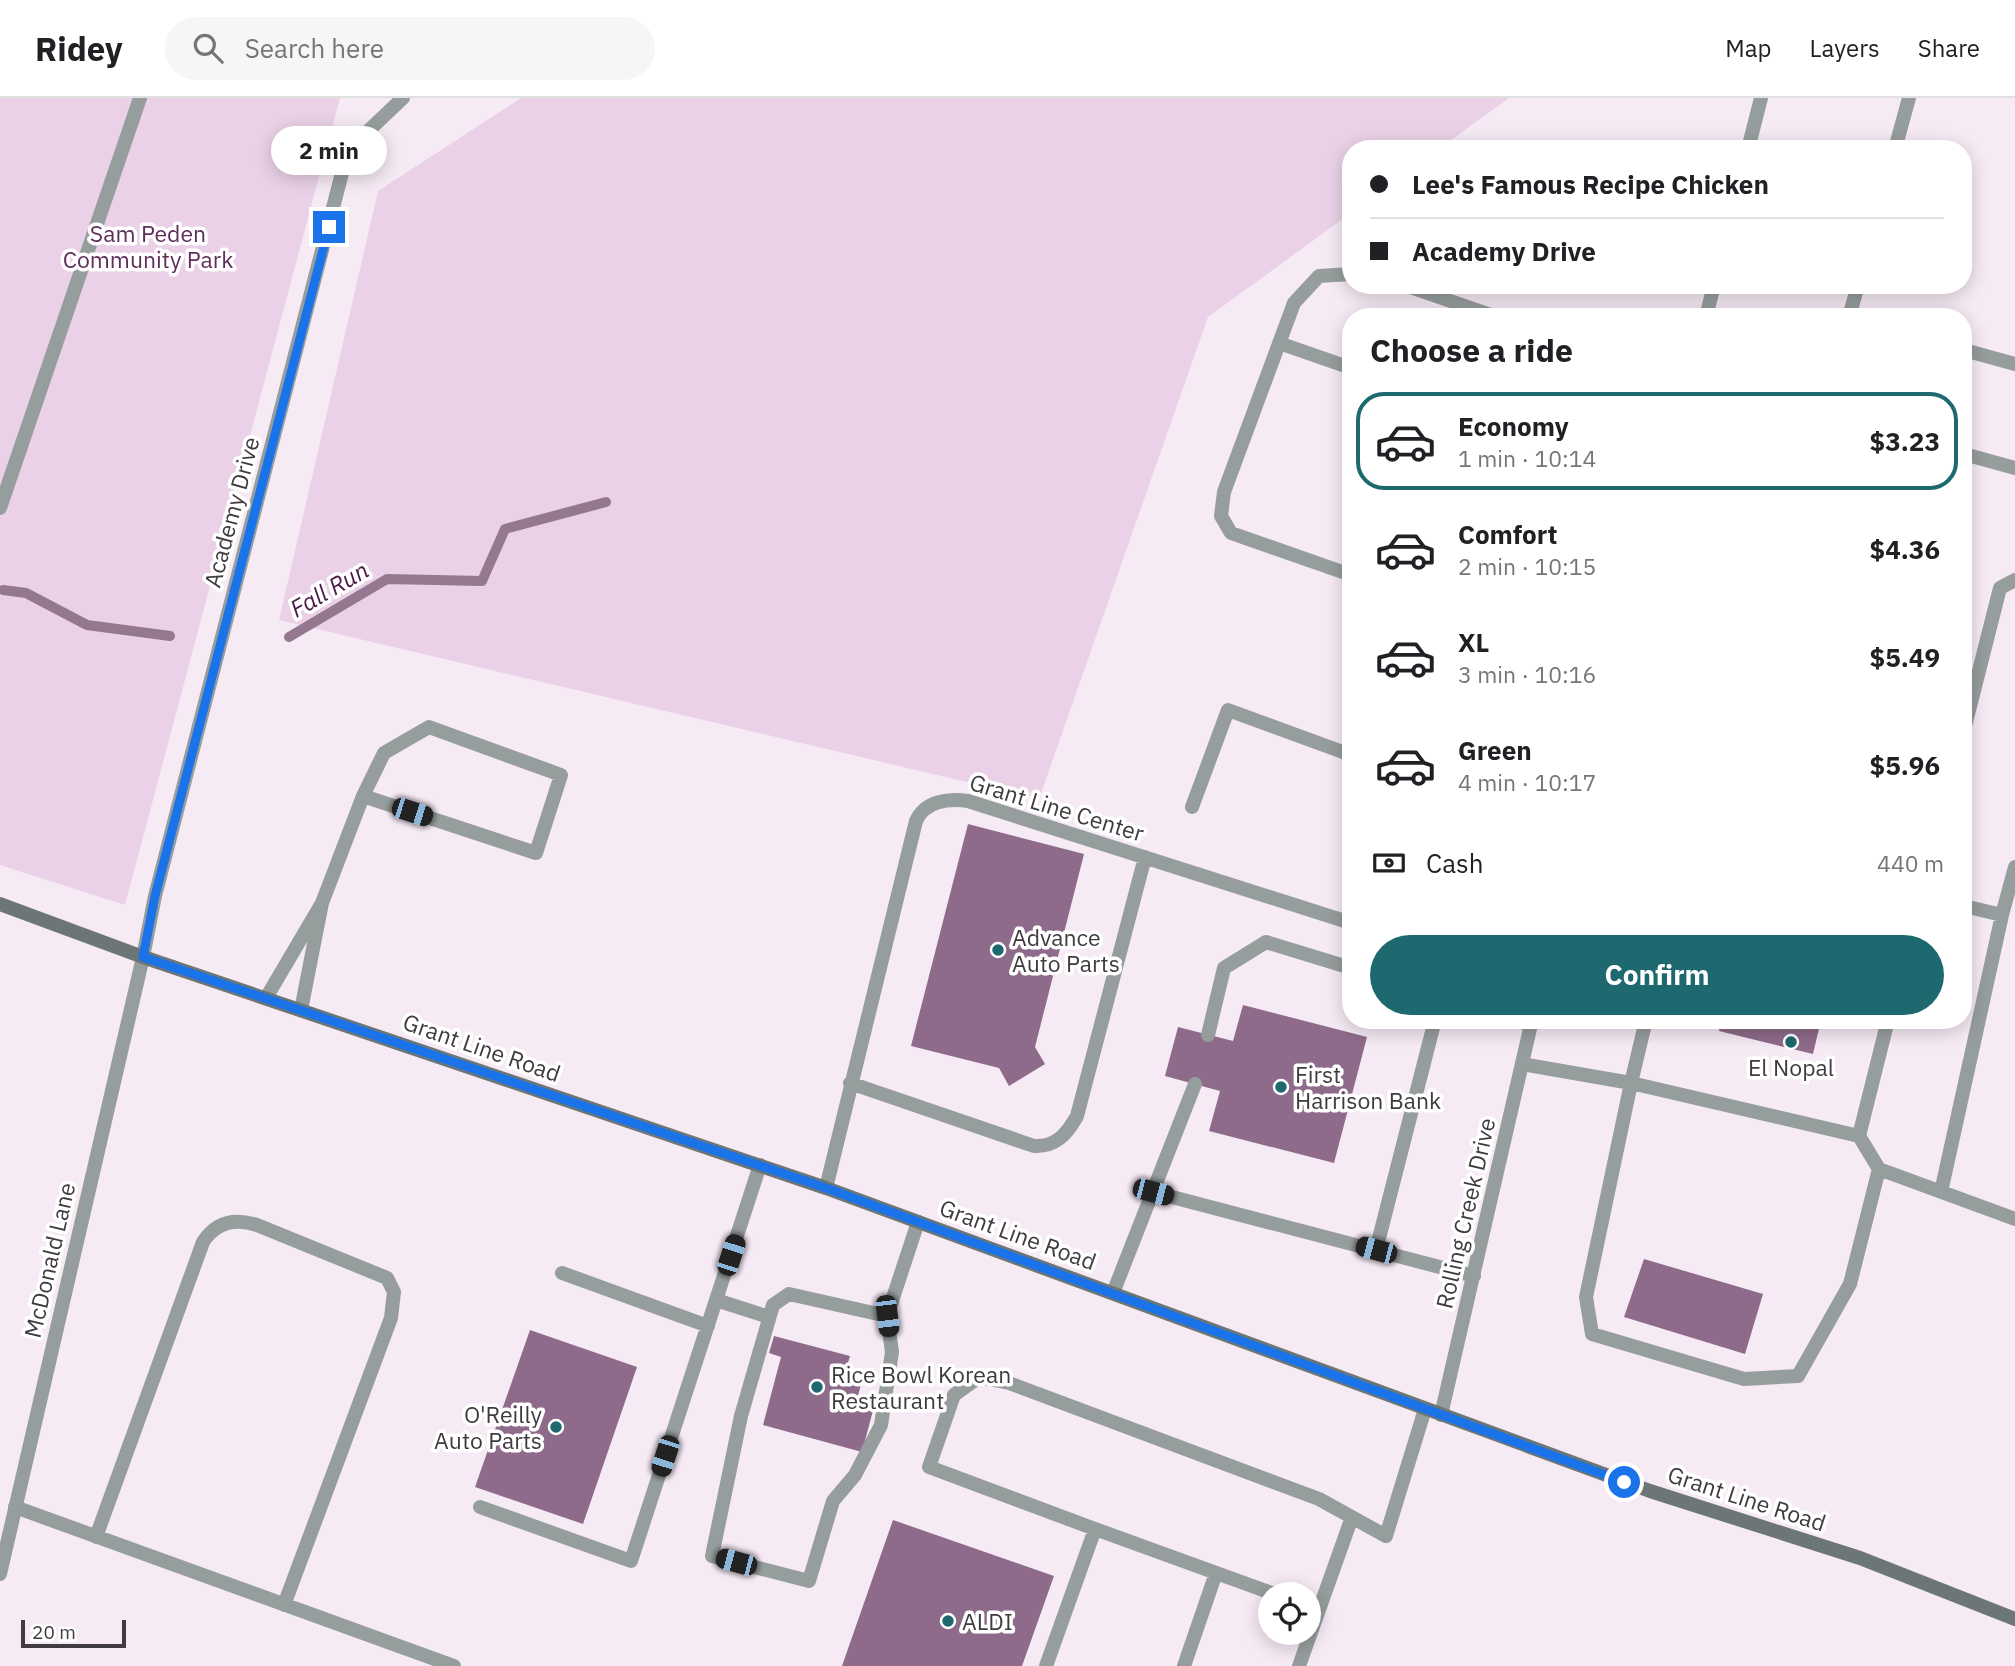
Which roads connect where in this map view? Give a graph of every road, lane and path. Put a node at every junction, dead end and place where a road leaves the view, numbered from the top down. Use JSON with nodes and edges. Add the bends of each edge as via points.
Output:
{"nodes":[{"id":1,"x":139,"y":98,"type":"edge"},
{"id":2,"x":403,"y":98,"type":"edge"},
{"id":3,"x":1761,"y":98,"type":"edge"},
{"id":4,"x":1909,"y":98,"type":"edge"},
{"id":5,"x":1750,"y":140,"type":"edge"},
{"id":6,"x":1897,"y":140,"type":"edge"},
{"id":7,"x":1342,"y":275,"type":"edge"},
{"id":8,"x":1430,"y":294,"type":"edge"},
{"id":9,"x":1471,"y":308,"type":"edge"},
{"id":10,"x":1279,"y":343,"type":"junction"},
{"id":11,"x":1972,"y":352,"type":"edge"},
{"id":12,"x":2015,"y":364,"type":"edge"},
{"id":13,"x":1342,"y":365,"type":"edge"},
{"id":14,"x":1972,"y":456,"type":"edge"},
{"id":15,"x":2015,"y":468,"type":"edge"},
{"id":16,"x":0,"y":508,"type":"edge"},
{"id":17,"x":1342,"y":572,"type":"edge"},
{"id":18,"x":2015,"y":580,"type":"edge"},
{"id":19,"x":1972,"y":698,"type":"edge"},
{"id":20,"x":1342,"y":752,"type":"edge"},
{"id":21,"x":363,"y":796,"type":"junction"},
{"id":22,"x":1192,"y":807,"type":"dead end"},
{"id":23,"x":1145,"y":857,"type":"junction"},
{"id":24,"x":2015,"y":867,"type":"edge"},
{"id":25,"x":322,"y":903,"type":"junction"},
{"id":26,"x":0,"y":904,"type":"edge"},
{"id":27,"x":1972,"y":908,"type":"edge"},
{"id":28,"x":2001,"y":915,"type":"junction"},
{"id":29,"x":1342,"y":920,"type":"edge"},
{"id":30,"x":143,"y":957,"type":"junction"},
{"id":31,"x":1342,"y":965,"type":"edge"},
{"id":32,"x":266,"y":998,"type":"junction"},
{"id":33,"x":301,"y":1010,"type":"junction"},
{"id":34,"x":1433,"y":1029,"type":"edge"},
{"id":35,"x":1530,"y":1029,"type":"edge"},
{"id":36,"x":1644,"y":1029,"type":"edge"},
{"id":37,"x":1886,"y":1029,"type":"edge"},
{"id":38,"x":1208,"y":1035,"type":"dead end"},
{"id":39,"x":1522,"y":1064,"type":"junction"},
{"id":40,"x":850,"y":1083,"type":"junction"},
{"id":41,"x":1630,"y":1083,"type":"junction"},
{"id":42,"x":1195,"y":1084,"type":"dead end"},
{"id":43,"x":1858,"y":1136,"type":"junction"},
{"id":44,"x":760,"y":1165,"type":"junction"},
{"id":45,"x":1879,"y":1169,"type":"junction"},
{"id":46,"x":826,"y":1188,"type":"junction"},
{"id":47,"x":1153,"y":1192,"type":"junction"},
{"id":48,"x":1941,"y":1192,"type":"junction"},
{"id":49,"x":2015,"y":1219,"type":"edge"},
{"id":50,"x":918,"y":1222,"type":"junction"},
{"id":51,"x":1376,"y":1250,"type":"junction"},
{"id":52,"x":562,"y":1273,"type":"dead end"},
{"id":53,"x":1474,"y":1276,"type":"junction"},
{"id":54,"x":1113,"y":1293,"type":"junction"},
{"id":55,"x":716,"y":1300,"type":"junction"},
{"id":56,"x":887,"y":1316,"type":"junction"},
{"id":57,"x":769,"y":1317,"type":"junction"},
{"id":58,"x":708,"y":1325,"type":"junction"},
{"id":59,"x":1425,"y":1409,"type":"junction"},
{"id":60,"x":1441,"y":1415,"type":"junction"},
{"id":61,"x":15,"y":1507,"type":"junction"},
{"id":62,"x":480,"y":1507,"type":"dead end"},
{"id":63,"x":1352,"y":1517,"type":"junction"},
{"id":64,"x":1095,"y":1529,"type":"junction"},
{"id":65,"x":5,"y":1532,"type":"edge"},
{"id":66,"x":96,"y":1537,"type":"junction"},
{"id":67,"x":0,"y":1573,"type":"edge"},
{"id":68,"x":1216,"y":1573,"type":"junction"},
{"id":69,"x":1258,"y":1588,"type":"edge"},
{"id":70,"x":1321,"y":1592,"type":"edge"},
{"id":71,"x":284,"y":1605,"type":"junction"},
{"id":72,"x":2014,"y":1616,"type":"edge"},
{"id":73,"x":1305,"y":1645,"type":"edge"},
{"id":74,"x":454,"y":1666,"type":"edge"},
{"id":75,"x":1046,"y":1666,"type":"edge"},
{"id":76,"x":1184,"y":1666,"type":"edge"},
{"id":77,"x":1299,"y":1666,"type":"edge"}],
"edges":[{"from":1,"to":16,"type":"street"},
{"from":2,"to":30,"type":"street","name":"Academy Drive","via":[[365,134],[342,173]]},
{"from":3,"to":5,"type":"street"},
{"from":4,"to":6,"type":"street"},
{"from":7,"to":10,"type":"street","via":[[1319,276],[1294,303]]},
{"from":8,"to":9,"type":"street"},
{"from":10,"to":13,"type":"street"},
{"from":10,"to":17,"type":"street","via":[[1224,492],[1221,516],[1231,533]]},
{"from":11,"to":12,"type":"street"},
{"from":14,"to":15,"type":"street"},
{"from":18,"to":19,"type":"street","via":[[2000,588]]},
{"from":20,"to":22,"type":"street","via":[[1228,710]]},
{"from":21,"to":21,"type":"street","via":[[536,853],[561,775],[429,727],[384,753]]},
{"from":21,"to":25,"type":"street"},
{"from":23,"to":29,"type":"street","name":"Grant Line Center"},
{"from":23,"to":40,"type":"street","name":"Grant Line Center","via":[[968,800],[927,806],[916,821]]},
{"from":23,"to":40,"type":"street","via":[[1077,1116],[1064,1136],[1046,1147],[1034,1146]]},
{"from":24,"to":28,"type":"street"},
{"from":25,"to":32,"type":"street"},
{"from":25,"to":33,"type":"street"},
{"from":26,"to":30,"type":"main road","name":"Grant Line Road"},
{"from":27,"to":28,"type":"street"},
{"from":28,"to":48,"type":"street"},
{"from":30,"to":32,"type":"main road","name":"Grant Line Road"},
{"from":30,"to":61,"type":"street","name":"McDonald Lane"},
{"from":31,"to":38,"type":"street","via":[[1266,942],[1224,968]]},
{"from":32,"to":33,"type":"main road","name":"Grant Line Road"},
{"from":33,"to":44,"type":"main road","name":"Grant Line Road"},
{"from":34,"to":51,"type":"street"},
{"from":35,"to":39,"type":"street","name":"Rolling Creek Drive"},
{"from":36,"to":41,"type":"street"},
{"from":37,"to":43,"type":"street"},
{"from":39,"to":41,"type":"street"},
{"from":39,"to":53,"type":"street","name":"Rolling Creek Drive"},
{"from":40,"to":46,"type":"street","name":"Grant Line Center"},
{"from":41,"to":43,"type":"street"},
{"from":41,"to":45,"type":"street","via":[[1586,1297],[1592,1334],[1744,1379],[1798,1376],[1850,1284]]},
{"from":42,"to":47,"type":"street"},
{"from":43,"to":45,"type":"street"},
{"from":44,"to":46,"type":"main road","name":"Grant Line Road"},
{"from":44,"to":55,"type":"street"},
{"from":45,"to":48,"type":"street"},
{"from":46,"to":50,"type":"main road","name":"Grant Line Road"},
{"from":47,"to":51,"type":"street"},
{"from":47,"to":54,"type":"street"},
{"from":48,"to":49,"type":"street"},
{"from":50,"to":54,"type":"main road","name":"Grant Line Road"},
{"from":50,"to":56,"type":"street"},
{"from":51,"to":53,"type":"street"},
{"from":52,"to":58,"type":"street"},
{"from":53,"to":60,"type":"street","name":"Rolling Creek Drive"},
{"from":54,"to":59,"type":"main road","name":"Grant Line Road"},
{"from":55,"to":57,"type":"street"},
{"from":55,"to":58,"type":"street"},
{"from":56,"to":57,"type":"street","via":[[789,1294],[773,1305]]},
{"from":56,"to":57,"type":"street","via":[[892,1352],[881,1425],[855,1475],[833,1501],[809,1581],[712,1556],[740,1416]]},
{"from":58,"to":62,"type":"street","via":[[631,1560]]},
{"from":59,"to":60,"type":"main road","name":"Grant Line Road"},
{"from":59,"to":63,"type":"street","via":[[1386,1536]]},
{"from":60,"to":72,"type":"main road","name":"Grant Line Road","via":[[1650,1491],[1860,1558]]},
{"from":61,"to":65,"type":"street","name":"McDonald Lane"},
{"from":61,"to":66,"type":"street"},
{"from":63,"to":64,"type":"street","via":[[1319,1499],[1009,1383],[978,1377],[954,1395],[929,1467]]},
{"from":63,"to":70,"type":"street"},
{"from":64,"to":68,"type":"street"},
{"from":64,"to":75,"type":"street"},
{"from":65,"to":67,"type":"street","name":"McDonald Lane"},
{"from":66,"to":71,"type":"street"},
{"from":66,"to":71,"type":"street","via":[[203,1242],[228,1222],[257,1225],[387,1278],[394,1292],[391,1318],[367,1387]]},
{"from":68,"to":69,"type":"street"},
{"from":68,"to":76,"type":"street"},
{"from":71,"to":74,"type":"street"},
{"from":73,"to":77,"type":"street"}]}
